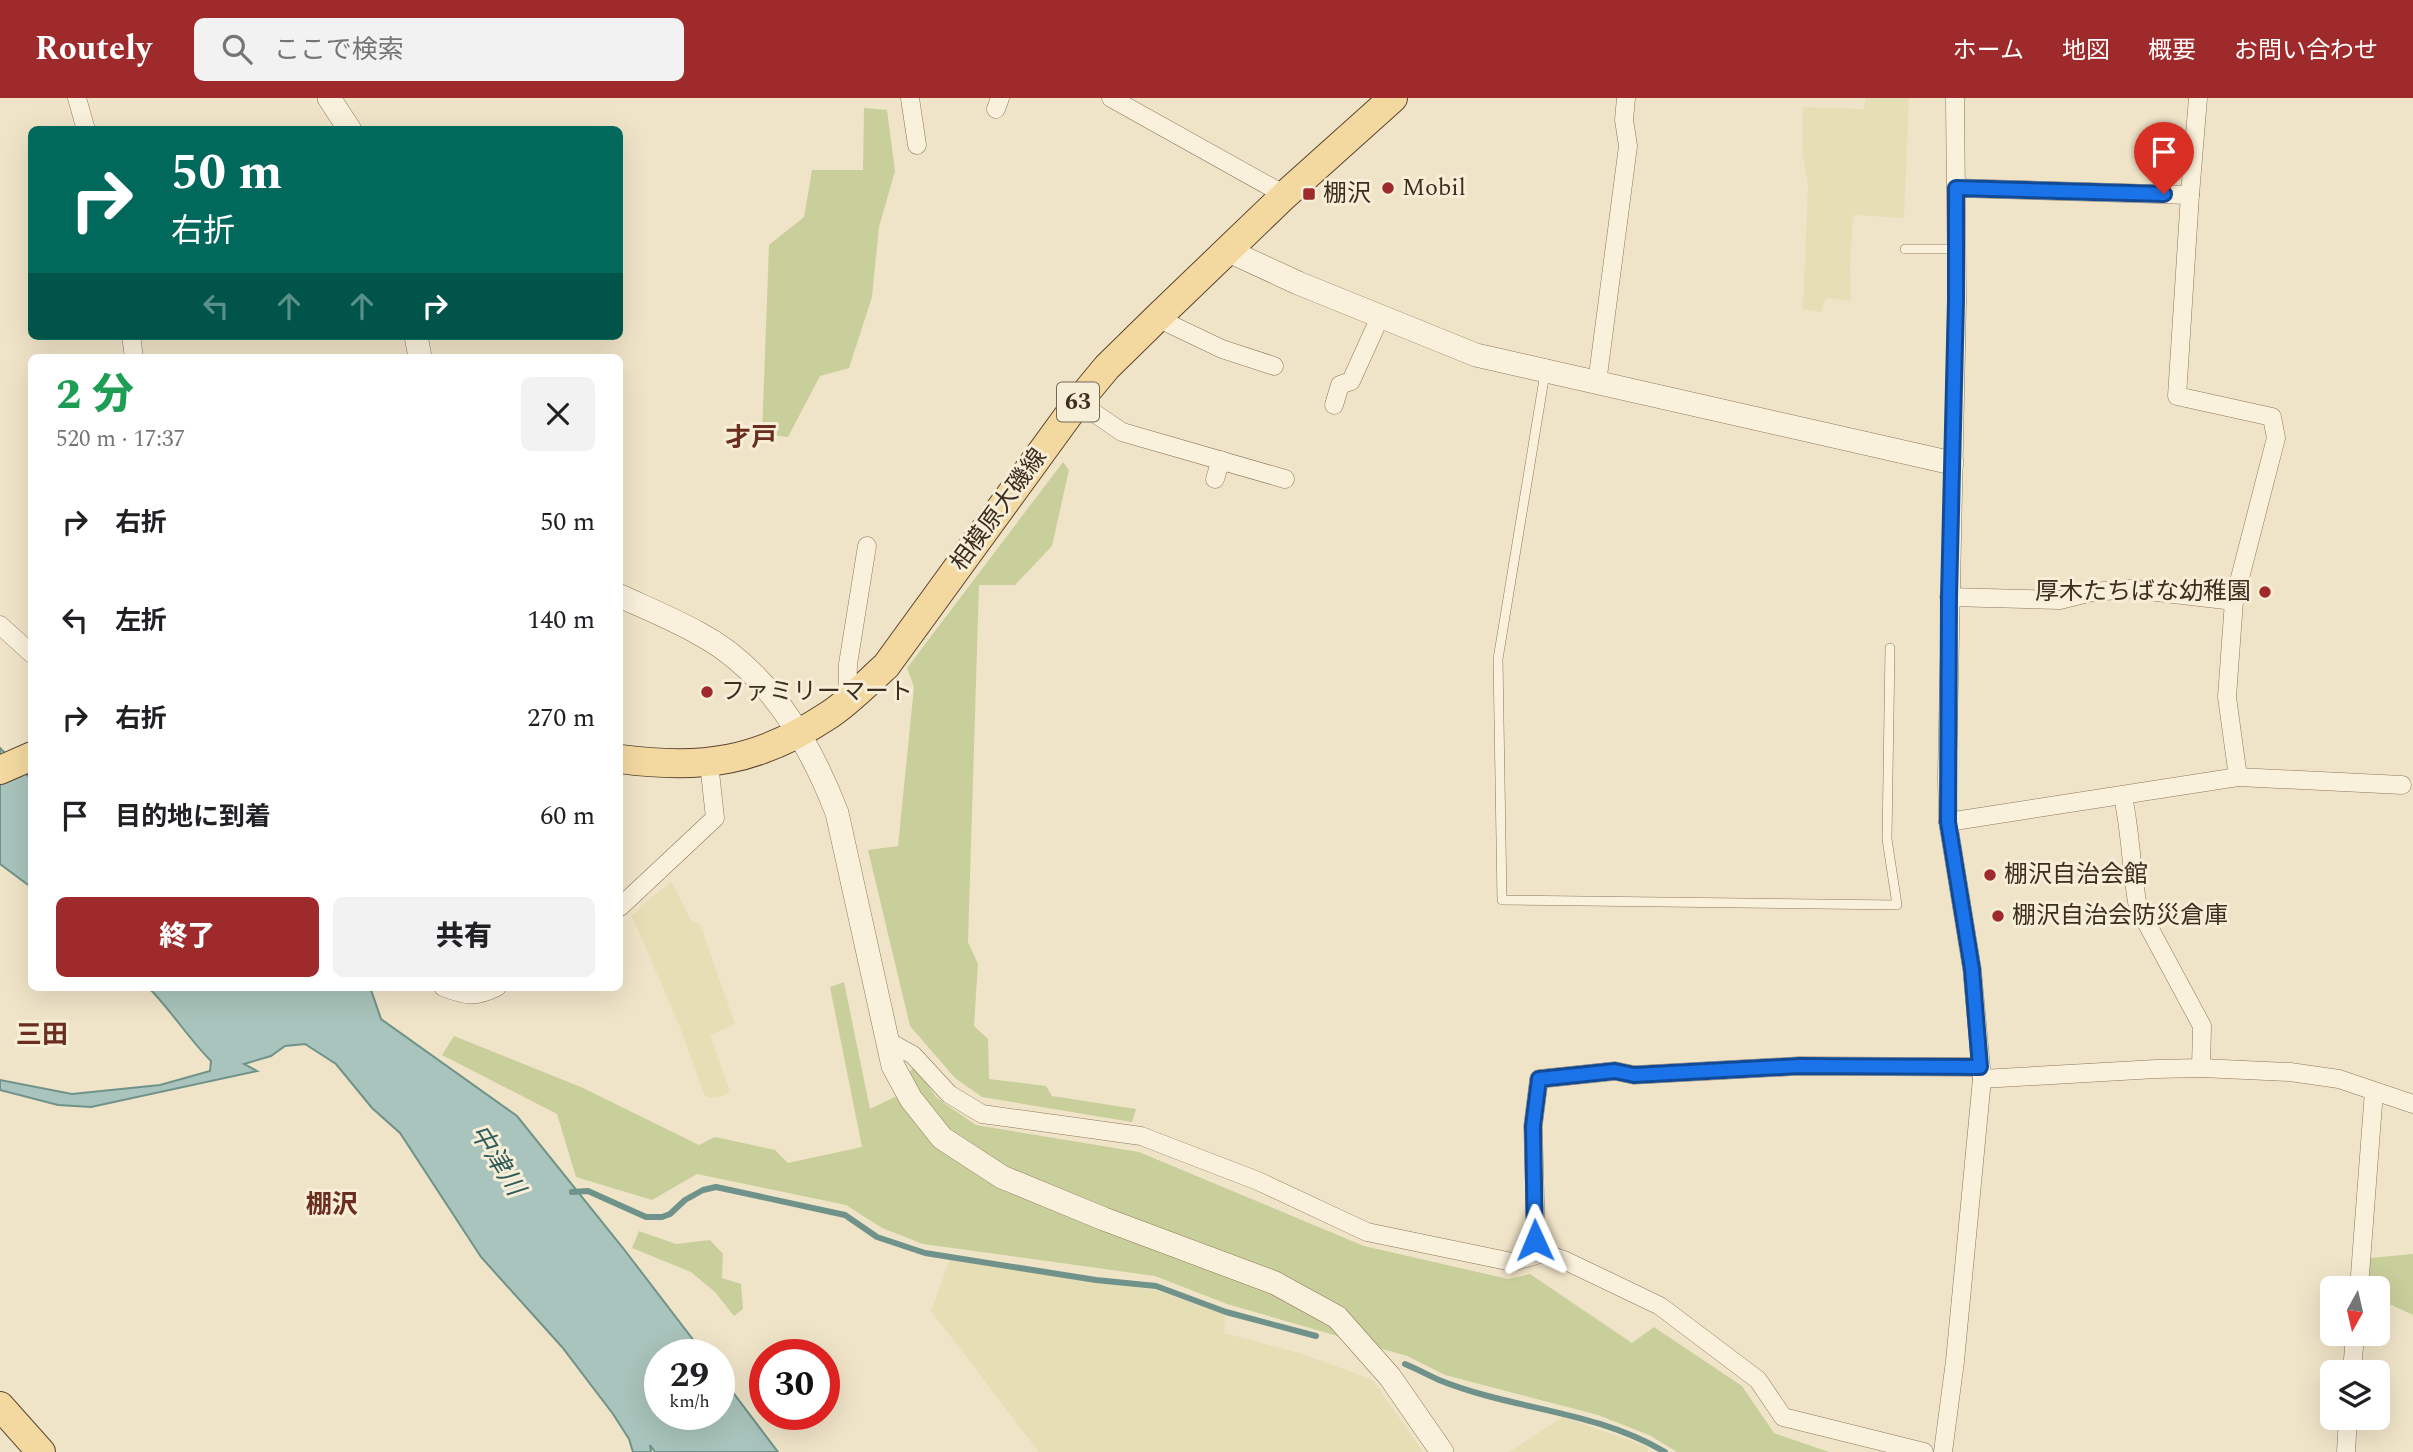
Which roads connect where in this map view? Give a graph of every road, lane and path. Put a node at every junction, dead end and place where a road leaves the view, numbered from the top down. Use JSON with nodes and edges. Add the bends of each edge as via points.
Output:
{"nodes":[{"id":1,"x":77,"y":98,"type":"edge"},
{"id":2,"x":329,"y":98,"type":"edge"},
{"id":3,"x":910,"y":98,"type":"edge"},
{"id":4,"x":1111,"y":98,"type":"edge"},
{"id":5,"x":1393,"y":98,"type":"edge"},
{"id":6,"x":1626,"y":98,"type":"edge"},
{"id":7,"x":1955,"y":98,"type":"edge"},
{"id":8,"x":2198,"y":98,"type":"edge"},
{"id":9,"x":85,"y":126,"type":"edge"},
{"id":10,"x":347,"y":126,"type":"edge"},
{"id":11,"x":918,"y":145,"type":"dead end"},
{"id":12,"x":1956,"y":188,"type":"junction"},
{"id":13,"x":1285,"y":195,"type":"junction"},
{"id":14,"x":2190,"y":195,"type":"junction"},
{"id":15,"x":1905,"y":249,"type":"dead end"},
{"id":16,"x":1956,"y":249,"type":"junction"},
{"id":17,"x":1228,"y":251,"type":"junction"},
{"id":18,"x":1380,"y":317,"type":"junction"},
{"id":19,"x":1157,"y":318,"type":"junction"},
{"id":20,"x":1274,"y":366,"type":"dead end"},
{"id":21,"x":1545,"y":371,"type":"junction"},
{"id":22,"x":1597,"y":383,"type":"junction"},
{"id":23,"x":1078,"y":402,"type":"junction"},
{"id":24,"x":1334,"y":405,"type":"dead end"},
{"id":25,"x":1221,"y":460,"type":"junction"},
{"id":26,"x":1952,"y":463,"type":"junction"},
{"id":27,"x":1215,"y":479,"type":"dead end"},
{"id":28,"x":1285,"y":479,"type":"dead end"},
{"id":29,"x":867,"y":546,"type":"dead end"},
{"id":30,"x":623,"y":597,"type":"edge"},
{"id":31,"x":1949,"y":597,"type":"junction"},
{"id":32,"x":2234,"y":601,"type":"junction"},
{"id":33,"x":0,"y":625,"type":"edge"},
{"id":34,"x":1890,"y":648,"type":"dead end"},
{"id":35,"x":28,"y":650,"type":"edge"},
{"id":36,"x":848,"y":701,"type":"junction"},
{"id":37,"x":798,"y":733,"type":"junction"},
{"id":38,"x":28,"y":758,"type":"edge"},
{"id":39,"x":623,"y":759,"type":"edge"},
{"id":40,"x":709,"y":763,"type":"junction"},
{"id":41,"x":0,"y":770,"type":"edge"},
{"id":42,"x":2238,"y":777,"type":"junction"},
{"id":43,"x":2407,"y":784,"type":"edge"},
{"id":44,"x":2123,"y":797,"type":"junction"},
{"id":45,"x":1948,"y":822,"type":"junction"},
{"id":46,"x":623,"y":904,"type":"edge"},
{"id":47,"x":455,"y":991,"type":"edge"},
{"id":48,"x":489,"y":991,"type":"edge"},
{"id":49,"x":886,"y":1040,"type":"junction"},
{"id":50,"x":2201,"y":1068,"type":"junction"},
{"id":51,"x":1981,"y":1073,"type":"junction"},
{"id":52,"x":2374,"y":1091,"type":"junction"},
{"id":53,"x":2413,"y":1104,"type":"edge"},
{"id":54,"x":1544,"y":1253,"type":"junction"},
{"id":55,"x":2359,"y":1276,"type":"edge"},
{"id":56,"x":2,"y":1413,"type":"edge"},
{"id":57,"x":2347,"y":1430,"type":"edge"},
{"id":58,"x":41,"y":1452,"type":"edge"},
{"id":59,"x":1442,"y":1452,"type":"edge"},
{"id":60,"x":1924,"y":1452,"type":"edge"},
{"id":61,"x":1943,"y":1452,"type":"edge"},
{"id":62,"x":2346,"y":1452,"type":"edge"}],
"edges":[{"from":1,"to":9,"type":"street"},
{"from":2,"to":10,"type":"street"},
{"from":3,"to":11,"type":"street"},
{"from":4,"to":13,"type":"street"},
{"from":5,"to":13,"type":"main road","name":"相模原大磯線","number":"63"},
{"from":6,"to":22,"type":"street","via":[[1628,146]]},
{"from":7,"to":12,"type":"street"},
{"from":8,"to":14,"type":"street"},
{"from":12,"to":14,"type":"street"},
{"from":12,"to":16,"type":"street"},
{"from":13,"to":17,"type":"main road","name":"相模原大磯線","number":"63"},
{"from":14,"to":32,"type":"street","via":[[2176,396],[2272,417],[2276,438]]},
{"from":15,"to":16,"type":"lane"},
{"from":16,"to":26,"type":"street"},
{"from":17,"to":18,"type":"street"},
{"from":17,"to":19,"type":"main road","name":"相模原大磯線","number":"63"},
{"from":18,"to":21,"type":"street","via":[[1476,355]]},
{"from":18,"to":24,"type":"street","via":[[1358,384],[1340,386]]},
{"from":19,"to":20,"type":"street","via":[[1253,368]]},
{"from":19,"to":23,"type":"main road","name":"相模原大磯線","number":"63"},
{"from":21,"to":22,"type":"street"},
{"from":21,"to":34,"type":"lane","via":[[1499,659],[1502,900],[1897,905],[1887,839]]},
{"from":22,"to":26,"type":"street"},
{"from":23,"to":25,"type":"street","via":[[1122,432]]},
{"from":23,"to":36,"type":"main road","name":"相模原大磯線","number":"63","via":[[886,666]]},
{"from":25,"to":27,"type":"street"},
{"from":25,"to":28,"type":"street"},
{"from":26,"to":31,"type":"street"},
{"from":29,"to":36,"type":"street","via":[[848,664]]},
{"from":30,"to":37,"type":"street","via":[[700,634],[730,655],[770,692]]},
{"from":31,"to":32,"type":"street","via":[[2060,600],[2131,589]]},
{"from":31,"to":45,"type":"street"},
{"from":32,"to":42,"type":"street","via":[[2227,697]]},
{"from":33,"to":35,"type":"street"},
{"from":36,"to":37,"type":"main road","name":"相模原大磯線","number":"63"},
{"from":37,"to":40,"type":"main road","name":"相模原大磯線","number":"63","via":[[754,754]]},
{"from":37,"to":49,"type":"street","via":[[837,813]]},
{"from":38,"to":41,"type":"main road"},
{"from":39,"to":40,"type":"main road","name":"相模原大磯線","number":"63"},
{"from":40,"to":46,"type":"street","via":[[715,818]]},
{"from":42,"to":43,"type":"street"},
{"from":42,"to":44,"type":"street"},
{"from":44,"to":45,"type":"street"},
{"from":44,"to":50,"type":"street","via":[[2138,907],[2202,1026]]},
{"from":45,"to":51,"type":"street","via":[[1972,969]]},
{"from":47,"to":48,"type":"street","via":[[481,995]]},
{"from":49,"to":54,"type":"street","via":[[914,1055],[949,1094],[982,1114],[1141,1136],[1258,1181],[1367,1232],[1512,1262]]},
{"from":49,"to":59,"type":"street","via":[[893,1066],[911,1099],[942,1138],[970,1158],[1052,1198],[1275,1283],[1337,1317],[1390,1377]]},
{"from":50,"to":51,"type":"street"},
{"from":50,"to":52,"type":"street","via":[[2312,1074]]},
{"from":51,"to":54,"type":"street","via":[[1799,1066],[1634,1075],[1615,1071],[1539,1079],[1533,1126],[1535,1240]]},
{"from":51,"to":61,"type":"street"},
{"from":52,"to":53,"type":"street"},
{"from":52,"to":55,"type":"street"},
{"from":54,"to":60,"type":"street","via":[[1660,1306],[1758,1380],[1783,1417]]},
{"from":56,"to":58,"type":"main road"},
{"from":57,"to":62,"type":"street"}]}
